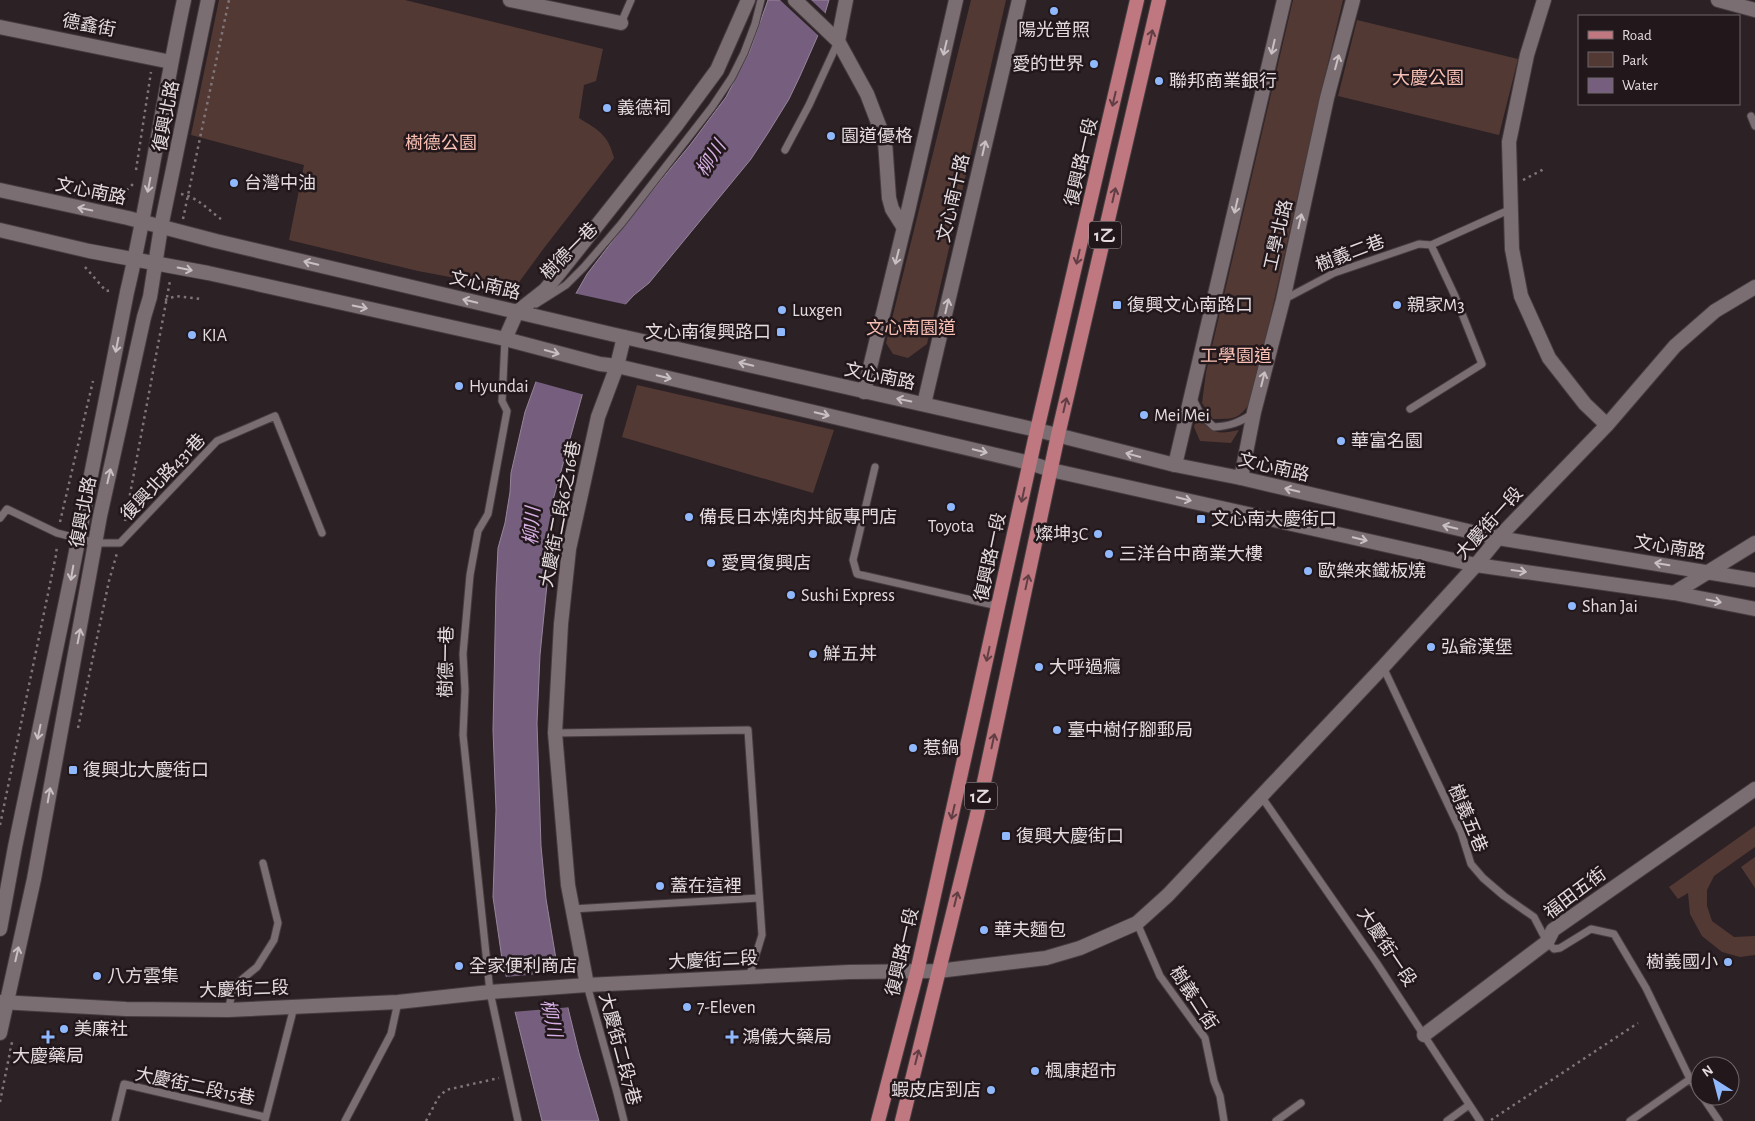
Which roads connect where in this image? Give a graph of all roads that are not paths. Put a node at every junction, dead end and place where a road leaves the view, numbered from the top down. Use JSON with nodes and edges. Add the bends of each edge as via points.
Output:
{"nodes":[{"id":1,"x":184,"y":0,"type":"edge"},
{"id":2,"x":208,"y":0,"type":"edge"},
{"id":3,"x":510,"y":0,"type":"edge"},
{"id":4,"x":631,"y":0,"type":"edge"},
{"id":5,"x":748,"y":0,"type":"edge"},
{"id":6,"x":761,"y":0,"type":"edge"},
{"id":7,"x":795,"y":0,"type":"edge"},
{"id":8,"x":846,"y":0,"type":"edge"},
{"id":9,"x":956,"y":0,"type":"edge"},
{"id":10,"x":1019,"y":0,"type":"edge"},
{"id":11,"x":1137,"y":0,"type":"edge"},
{"id":12,"x":1159,"y":0,"type":"edge"},
{"id":13,"x":1284,"y":0,"type":"edge"},
{"id":14,"x":1353,"y":0,"type":"edge"},
{"id":15,"x":1544,"y":0,"type":"edge"},
{"id":16,"x":1718,"y":0,"type":"edge"},
{"id":17,"x":1755,"y":10,"type":"edge"},
{"id":18,"x":621,"y":23,"type":"joint"},
{"id":19,"x":0,"y":27,"type":"edge"},
{"id":20,"x":838,"y":41,"type":"junction"},
{"id":21,"x":171,"y":62,"type":"junction"},
{"id":22,"x":1751,"y":116,"type":"dead end"},
{"id":23,"x":1755,"y":126,"type":"edge"},
{"id":24,"x":785,"y":150,"type":"dead end"},
{"id":25,"x":0,"y":190,"type":"edge"},
{"id":26,"x":1512,"y":209,"type":"junction"},
{"id":27,"x":142,"y":222,"type":"junction"},
{"id":28,"x":161,"y":227,"type":"junction"},
{"id":29,"x":904,"y":228,"type":"junction"},
{"id":30,"x":0,"y":230,"type":"edge"},
{"id":31,"x":1431,"y":245,"type":"junction"},
{"id":32,"x":135,"y":259,"type":"junction"},
{"id":33,"x":156,"y":264,"type":"junction"},
{"id":34,"x":1755,"y":287,"type":"edge"},
{"id":35,"x":1283,"y":300,"type":"junction"},
{"id":36,"x":517,"y":312,"type":"junction"},
{"id":37,"x":618,"y":335,"type":"junction"},
{"id":38,"x":505,"y":339,"type":"junction"},
{"id":39,"x":617,"y":366,"type":"junction"},
{"id":40,"x":864,"y":392,"type":"junction"},
{"id":41,"x":1192,"y":397,"type":"junction"},
{"id":42,"x":924,"y":404,"type":"junction"},
{"id":43,"x":1410,"y":409,"type":"dead end"},
{"id":44,"x":1254,"y":412,"type":"junction"},
{"id":45,"x":1607,"y":425,"type":"junction"},
{"id":46,"x":1037,"y":430,"type":"junction"},
{"id":47,"x":1058,"y":435,"type":"junction"},
{"id":48,"x":1030,"y":463,"type":"junction"},
{"id":49,"x":1175,"y":466,"type":"junction"},
{"id":50,"x":876,"y":467,"type":"dead end"},
{"id":51,"x":1051,"y":470,"type":"junction"},
{"id":52,"x":1241,"y":478,"type":"junction"},
{"id":53,"x":0,"y":518,"type":"edge"},
{"id":54,"x":322,"y":533,"type":"dead end"},
{"id":55,"x":1498,"y":538,"type":"junction"},
{"id":56,"x":78,"y":539,"type":"junction"},
{"id":57,"x":96,"y":543,"type":"junction"},
{"id":58,"x":1755,"y":543,"type":"edge"},
{"id":59,"x":1476,"y":565,"type":"junction"},
{"id":60,"x":1710,"y":572,"type":"junction"},
{"id":61,"x":1755,"y":580,"type":"edge"},
{"id":62,"x":1674,"y":593,"type":"junction"},
{"id":63,"x":998,"y":606,"type":"junction"},
{"id":64,"x":1755,"y":609,"type":"edge"},
{"id":65,"x":1383,"y":667,"type":"junction"},
{"id":66,"x":555,"y":733,"type":"junction"},
{"id":67,"x":1755,"y":789,"type":"edge"},
{"id":68,"x":1261,"y":796,"type":"junction"},
{"id":69,"x":263,"y":862,"type":"dead end"},
{"id":70,"x":759,"y":898,"type":"junction"},
{"id":71,"x":572,"y":909,"type":"junction"},
{"id":72,"x":1137,"y":923,"type":"junction"},
{"id":73,"x":0,"y":929,"type":"edge"},
{"id":74,"x":1548,"y":942,"type":"junction"},
{"id":75,"x":938,"y":971,"type":"junction"},
{"id":76,"x":917,"y":972,"type":"junction"},
{"id":77,"x":750,"y":977,"type":"junction"},
{"id":78,"x":583,"y":986,"type":"junction"},
{"id":79,"x":496,"y":991,"type":"junction"},
{"id":80,"x":3,"y":1002,"type":"edge"},
{"id":81,"x":398,"y":1002,"type":"junction"},
{"id":82,"x":294,"y":1007,"type":"junction"},
{"id":83,"x":228,"y":1010,"type":"junction"},
{"id":84,"x":6,"y":1035,"type":"edge"},
{"id":85,"x":1424,"y":1035,"type":"junction"},
{"id":86,"x":1690,"y":1079,"type":"joint"},
{"id":87,"x":1301,"y":1103,"type":"dead end"},
{"id":88,"x":1469,"y":1105,"type":"junction"},
{"id":89,"x":1709,"y":1106,"type":"edge"},
{"id":90,"x":265,"y":1119,"type":"edge"},
{"id":91,"x":115,"y":1121,"type":"edge"},
{"id":92,"x":345,"y":1121,"type":"edge"},
{"id":93,"x":518,"y":1121,"type":"edge"},
{"id":94,"x":624,"y":1121,"type":"edge"},
{"id":95,"x":878,"y":1121,"type":"edge"},
{"id":96,"x":902,"y":1121,"type":"edge"},
{"id":97,"x":1224,"y":1121,"type":"edge"},
{"id":98,"x":1276,"y":1121,"type":"edge"},
{"id":99,"x":1447,"y":1121,"type":"edge"},
{"id":100,"x":1480,"y":1121,"type":"edge"},
{"id":101,"x":1630,"y":1121,"type":"edge"},
{"id":102,"x":1719,"y":1121,"type":"edge"}],
"edges":[{"from":1,"to":21,"type":"street","name":"復興北路"},
{"from":2,"to":28,"type":"street","name":"復興北路"},
{"from":3,"to":18,"type":"street"},
{"from":4,"to":18,"type":"lane"},
{"from":5,"to":36,"type":"street","name":"樹德一巷","via":[[717,70],[698,96],[545,290]]},
{"from":6,"to":36,"type":"lane","name":"樹德一巷","via":[[755,24],[732,78],[622,224],[566,285]]},
{"from":7,"to":20,"type":"street"},
{"from":8,"to":20,"type":"street"},
{"from":9,"to":29,"type":"street","one_way":true},
{"from":42,"to":10,"type":"street","name":"文心南十路","one_way":true},
{"from":11,"to":46,"type":"main road","name":"復興路一段","number":"1乙","one_way":true},
{"from":47,"to":12,"type":"main road","number":"1乙","one_way":true},
{"from":13,"to":41,"type":"street","one_way":true},
{"from":35,"to":14,"type":"street","name":"工學北路","one_way":true,"via":[[1327,98]]},
{"from":15,"to":26,"type":"street","via":[[1527,55],[1509,142]]},
{"from":16,"to":17,"type":"street"},
{"from":19,"to":21,"type":"street","name":"德鑫街"},
{"from":20,"to":24,"type":"lane"},
{"from":20,"to":29,"type":"street","via":[[866,94],[885,140],[889,198]]},
{"from":21,"to":27,"type":"street","name":"復興北路","one_way":true},
{"from":22,"to":23,"type":"lane"},
{"from":27,"to":25,"type":"street","name":"文心南路","one_way":true},
{"from":26,"to":31,"type":"lane","name":"樹義二巷"},
{"from":26,"to":45,"type":"street","via":[[1512,249],[1520,296],[1549,358],[1585,404]]},
{"from":27,"to":28,"type":"street","name":"文心南路"},
{"from":27,"to":32,"type":"street","name":"復興北路"},
{"from":28,"to":33,"type":"street","name":"復興北路"},
{"from":36,"to":28,"type":"street","name":"文心南路","one_way":true},
{"from":29,"to":40,"type":"street","one_way":true},
{"from":30,"to":32,"type":"street"},
{"from":31,"to":35,"type":"lane","name":"樹義二巷","via":[[1420,244],[1334,273]]},
{"from":31,"to":43,"type":"lane","via":[[1482,364]]},
{"from":32,"to":33,"type":"street"},
{"from":32,"to":56,"type":"street","name":"復興北路","one_way":true},
{"from":33,"to":38,"type":"street","one_way":true},
{"from":57,"to":33,"type":"street","name":"復興北路","one_way":true},
{"from":34,"to":45,"type":"street","name":"大慶街一段","via":[[1715,311],[1674,346]]},
{"from":44,"to":35,"type":"street","name":"工學北路","one_way":true},
{"from":36,"to":37,"type":"street","name":"文心南路"},
{"from":36,"to":38,"type":"street"},
{"from":37,"to":39,"type":"street","name":"大慶街二段6之16巷"},
{"from":40,"to":37,"type":"street","name":"文心南路","one_way":true},
{"from":38,"to":39,"type":"street","one_way":true},
{"from":38,"to":79,"type":"lane","name":"樹德一巷","via":[[502,401],[508,412],[488,514],[478,531],[470,574],[463,654],[463,735]]},
{"from":39,"to":48,"type":"street","one_way":true},
{"from":39,"to":66,"type":"street","name":"大慶街二段6之16巷","via":[[598,417],[569,549],[560,624]]},
{"from":42,"to":40,"type":"street","name":"文心南路","one_way":true},
{"from":41,"to":44,"type":"lane","via":[[1201,416],[1214,427],[1230,426]]},
{"from":41,"to":49,"type":"street"},
{"from":42,"to":46,"type":"street","name":"文心南路"},
{"from":44,"to":52,"type":"street","name":"工學北路"},
{"from":45,"to":55,"type":"street","name":"大慶街一段"},
{"from":46,"to":47,"type":"street","name":"文心南路"},
{"from":46,"to":48,"type":"main road","name":"復興路一段","number":"1乙"},
{"from":49,"to":47,"type":"street","name":"文心南路","one_way":true},
{"from":47,"to":51,"type":"main road","number":"1乙"},
{"from":48,"to":51,"type":"street"},
{"from":48,"to":63,"type":"main road","name":"復興路一段","number":"1乙","one_way":true},
{"from":49,"to":52,"type":"street","name":"文心南路"},
{"from":50,"to":63,"type":"lane","via":[[852,560],[857,574]]},
{"from":51,"to":59,"type":"street","one_way":true},
{"from":75,"to":51,"type":"main road","number":"1乙","one_way":true,"via":[[977,815]]},
{"from":55,"to":52,"type":"street","name":"文心南路","one_way":true},
{"from":53,"to":56,"type":"lane","name":"復興北路431巷","via":[[7,508],[58,533]]},
{"from":54,"to":57,"type":"lane","name":"復興北路431巷","via":[[276,416],[216,441],[120,543]]},
{"from":55,"to":59,"type":"street","name":"大慶街一段"},
{"from":60,"to":55,"type":"street","name":"文心南路","one_way":true},
{"from":56,"to":57,"type":"lane","name":"復興北路431巷"},
{"from":56,"to":73,"type":"street","name":"復興北路","one_way":true},
{"from":80,"to":57,"type":"street","name":"復興北路","one_way":true,"via":[[34,879]]},
{"from":58,"to":60,"type":"street"},
{"from":59,"to":62,"type":"street","one_way":true},
{"from":59,"to":65,"type":"street","name":"大慶街一段"},
{"from":60,"to":61,"type":"street","name":"文心南路"},
{"from":60,"to":62,"type":"street"},
{"from":62,"to":64,"type":"street","one_way":true},
{"from":63,"to":76,"type":"main road","name":"復興路一段","number":"1乙","one_way":true},
{"from":65,"to":68,"type":"street","name":"大慶街一段"},
{"from":65,"to":74,"type":"lane","name":"樹義五巷","via":[[1461,832],[1471,864],[1504,896],[1534,917]]},
{"from":66,"to":70,"type":"lane","via":[[748,730]]},
{"from":66,"to":71,"type":"street","name":"大慶街二段6之16巷"},
{"from":67,"to":74,"type":"street","name":"福田五街","via":[[1553,930]]},
{"from":68,"to":72,"type":"street","name":"大慶街一段","via":[[1168,896]]},
{"from":68,"to":85,"type":"lane","name":"大慶街一段"},
{"from":69,"to":83,"type":"lane","via":[[278,923],[274,940],[257,967],[234,986]]},
{"from":70,"to":71,"type":"lane"},
{"from":70,"to":77,"type":"lane","via":[[762,935]]},
{"from":71,"to":78,"type":"street","name":"大慶街二段6之16巷"},
{"from":72,"to":75,"type":"street","name":"大慶街一段","via":[[1080,948],[1046,958]]},
{"from":72,"to":97,"type":"lane","name":"樹義二街","via":[[1160,976],[1205,1038]]},
{"from":74,"to":85,"type":"street","name":"福田五街"},
{"from":74,"to":86,"type":"lane","via":[[1554,948],[1560,948],[1591,929],[1614,934],[1646,988]]},
{"from":75,"to":76,"type":"street","name":"大慶街二段"},
{"from":96,"to":75,"type":"main road","number":"1乙","one_way":true},
{"from":76,"to":77,"type":"street","name":"大慶街二段"},
{"from":76,"to":95,"type":"main road","name":"復興路一段","number":"1乙"},
{"from":77,"to":78,"type":"street","name":"大慶街二段"},
{"from":78,"to":79,"type":"street","name":"大慶街二段"},
{"from":78,"to":94,"type":"lane","name":"大慶街二段7巷"},
{"from":79,"to":81,"type":"street","name":"大慶街二段"},
{"from":79,"to":93,"type":"lane"},
{"from":80,"to":83,"type":"street","name":"大慶街二段","via":[[126,1009]]},
{"from":80,"to":84,"type":"street","name":"復興北路"},
{"from":81,"to":82,"type":"street","name":"大慶街二段"},
{"from":81,"to":92,"type":"lane","via":[[391,1034]]},
{"from":82,"to":83,"type":"street","name":"大慶街二段"},
{"from":82,"to":90,"type":"lane","name":"大慶街二段15巷"},
{"from":85,"to":88,"type":"lane","name":"大慶街一段"},
{"from":86,"to":101,"type":"lane"},
{"from":87,"to":98,"type":"lane"},
{"from":88,"to":99,"type":"lane"},
{"from":88,"to":100,"type":"lane","name":"大慶街一段"},
{"from":89,"to":102,"type":"lane"},
{"from":90,"to":91,"type":"lane","name":"大慶街二段15巷","via":[[124,1084]]}]}
